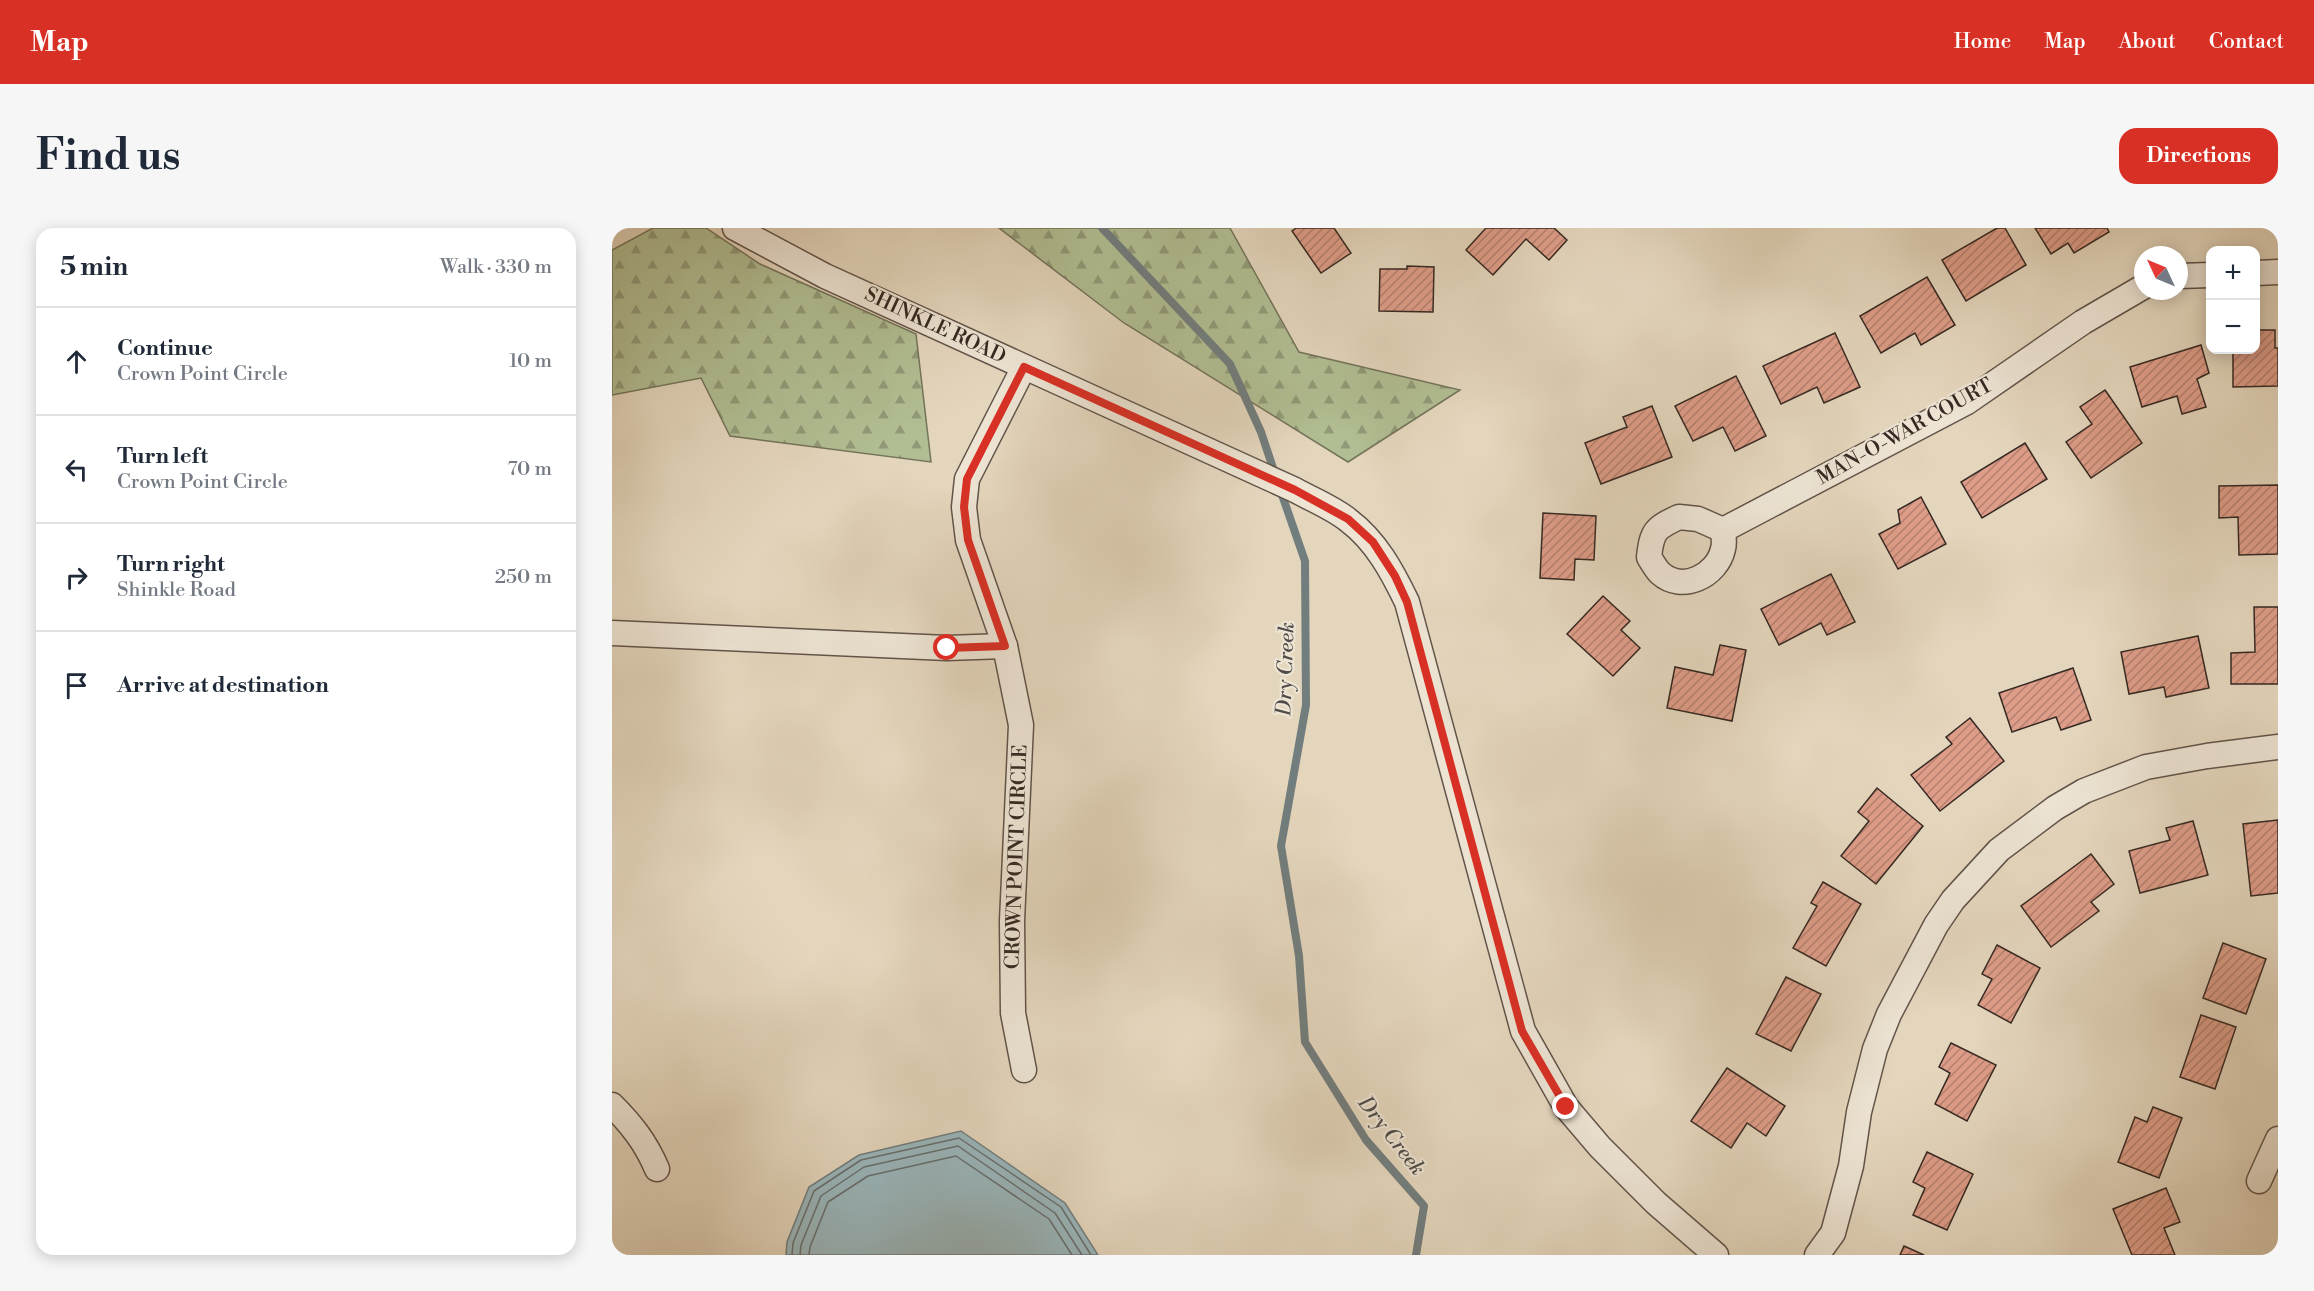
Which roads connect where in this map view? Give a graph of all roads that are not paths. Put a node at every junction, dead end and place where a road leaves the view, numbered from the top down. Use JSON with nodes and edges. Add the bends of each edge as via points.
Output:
{"nodes":[{"id":1,"x":735,"y":228,"type":"edge"},
{"id":2,"x":2278,"y":272,"type":"edge"},
{"id":3,"x":2260,"y":273,"type":"edge"},
{"id":4,"x":2206,"y":275,"type":"edge"},
{"id":5,"x":2188,"y":276,"type":"edge"},
{"id":6,"x":2134,"y":292,"type":"edge"},
{"id":7,"x":1024,"y":367,"type":"junction"},
{"id":8,"x":1723,"y":530,"type":"dead end"},
{"id":9,"x":612,"y":633,"type":"edge"},
{"id":10,"x":1005,"y":646,"type":"junction"},
{"id":11,"x":2278,"y":747,"type":"edge"},
{"id":12,"x":1024,"y":1070,"type":"dead end"},
{"id":13,"x":612,"y":1105,"type":"edge"},
{"id":14,"x":2278,"y":1139,"type":"edge"},
{"id":15,"x":657,"y":1170,"type":"dead end"},
{"id":16,"x":2259,"y":1181,"type":"dead end"},
{"id":17,"x":1716,"y":1255,"type":"edge"},
{"id":18,"x":1817,"y":1255,"type":"edge"}],
"edges":[{"from":1,"to":7,"type":"street","name":"SHINKLE ROAD","via":[[825,276]]},
{"from":2,"to":3,"type":"street"},
{"from":4,"to":5,"type":"street"},
{"from":6,"to":8,"type":"street","name":"MAN-O-WAR COURT","via":[[2083,322],[1967,402]]},
{"from":7,"to":10,"type":"street","name":"CROWN POINT CIRCLE","via":[[967,479],[964,507],[968,540]]},
{"from":7,"to":17,"type":"street","name":"SHINKLE ROAD","via":[[1295,490],[1348,519],[1373,542],[1407,602],[1522,1031],[1566,1107],[1600,1147]]},
{"from":9,"to":10,"type":"street","via":[[947,648]]},
{"from":10,"to":12,"type":"street","name":"CROWN POINT CIRCLE","via":[[1021,726],[1012,921],[1013,1013]]},
{"from":11,"to":18,"type":"street","via":[[2146,767],[2085,791],[1999,850],[1953,900],[1889,1014],[1875,1049],[1833,1233]]},
{"from":13,"to":15,"type":"street","via":[[631,1123]]},
{"from":14,"to":16,"type":"street"}]}
